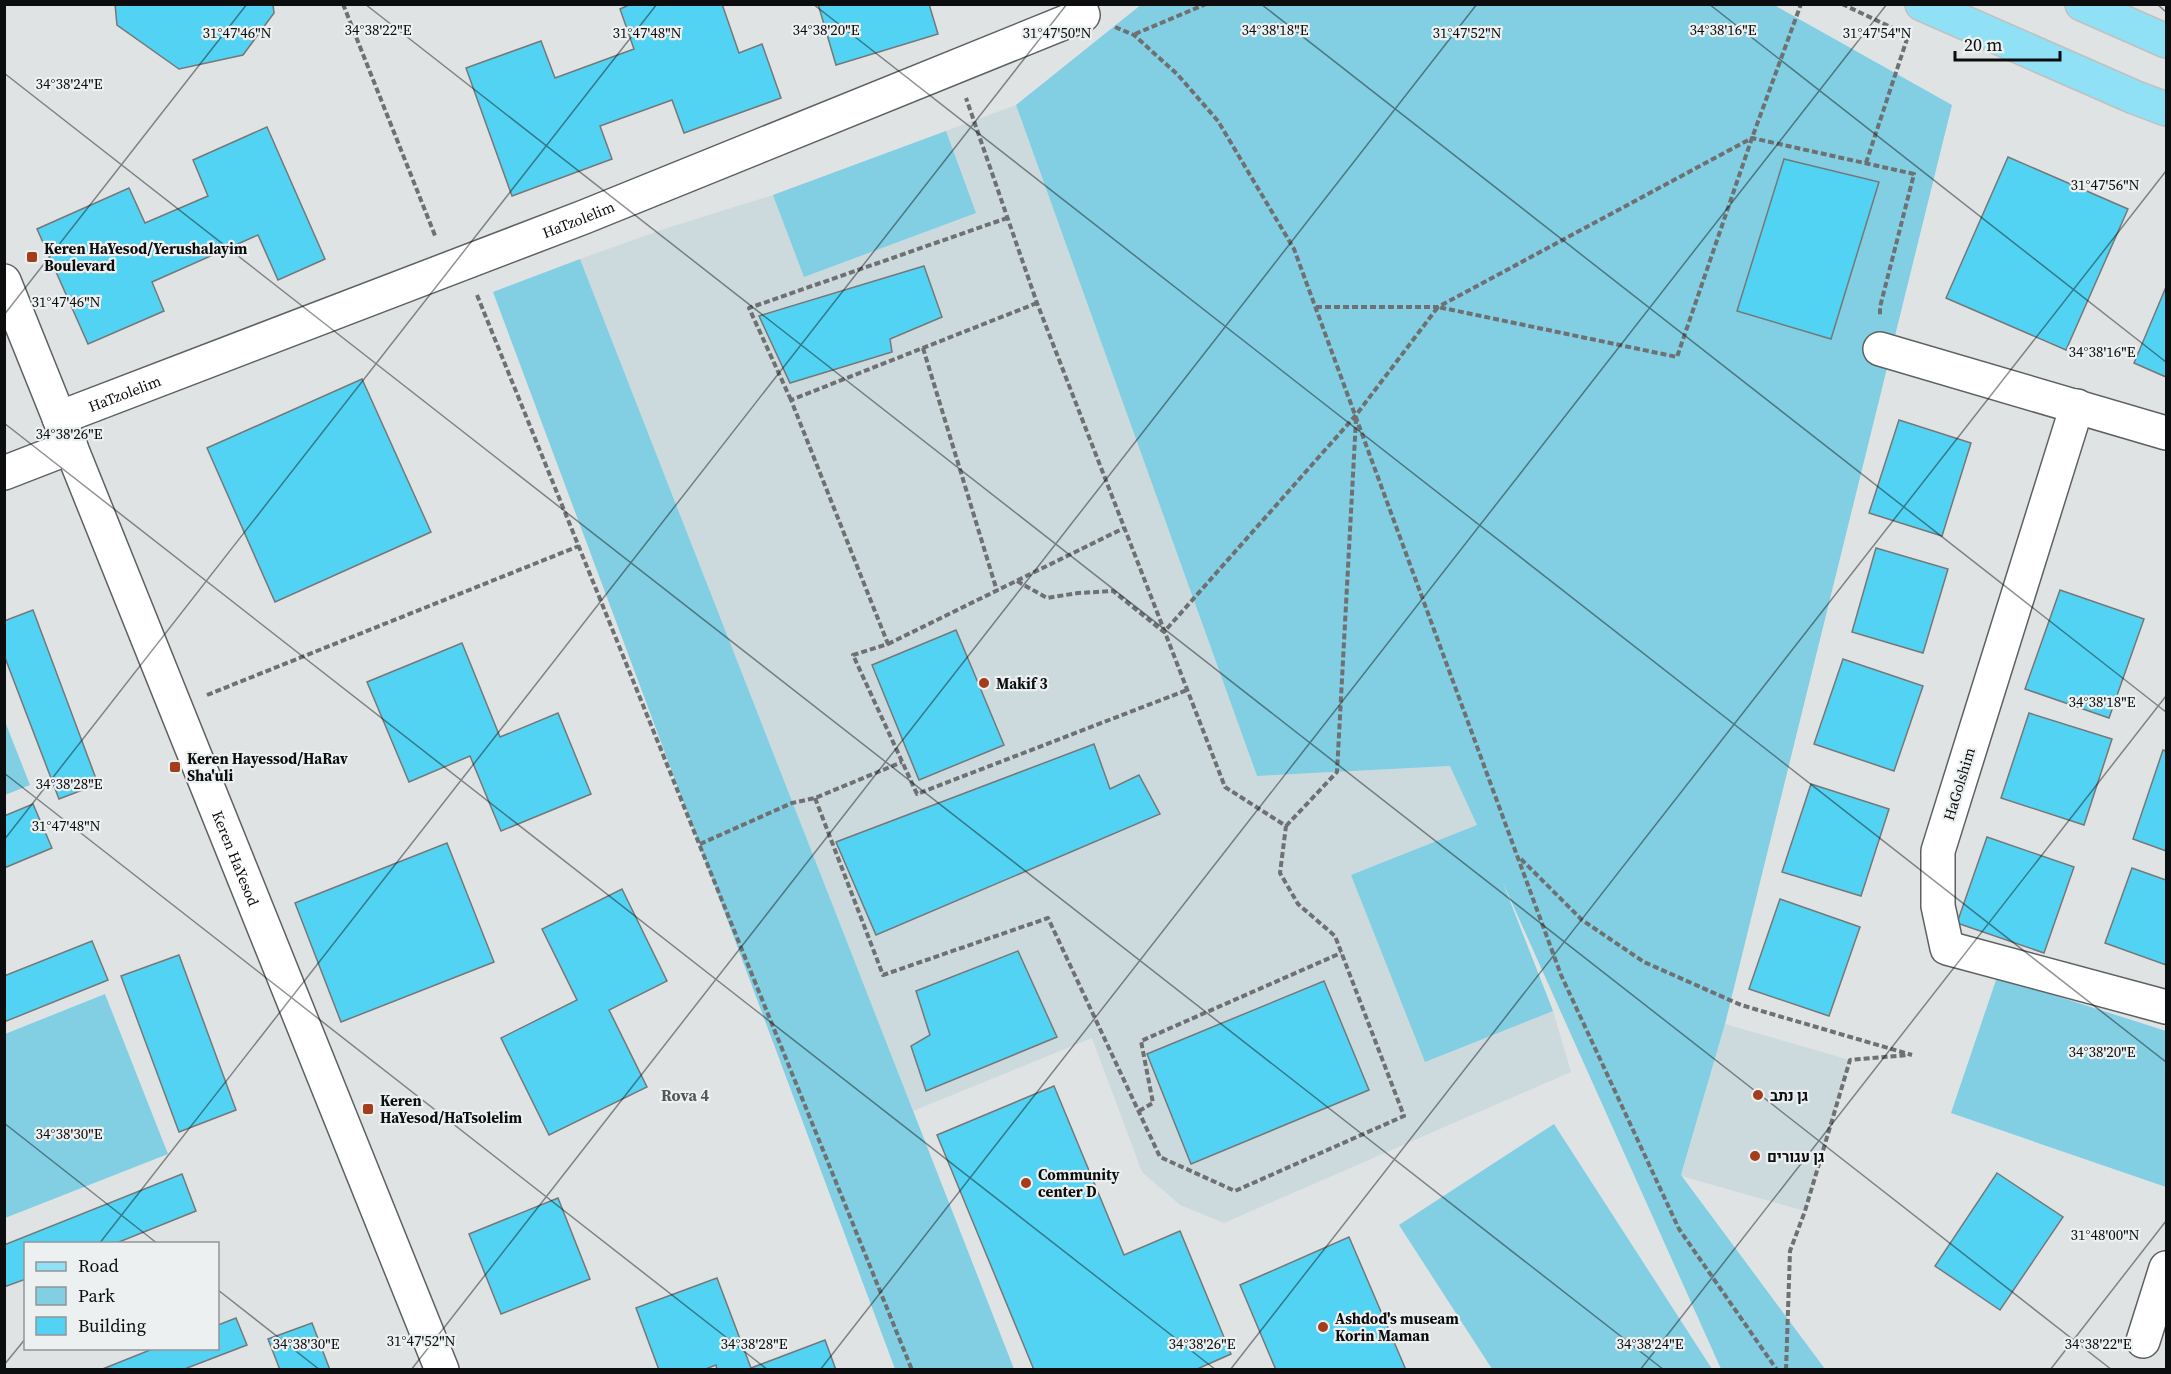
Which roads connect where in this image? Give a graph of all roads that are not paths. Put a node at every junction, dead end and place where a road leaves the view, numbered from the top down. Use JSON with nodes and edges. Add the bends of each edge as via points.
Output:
{"nodes":[{"id":1,"x":1922,"y":4,"type":"edge"},
{"id":2,"x":2082,"y":4,"type":"edge"},
{"id":3,"x":1081,"y":10,"type":"edge"},
{"id":4,"x":2166,"y":41,"type":"edge"},
{"id":5,"x":2166,"y":108,"type":"edge"},
{"id":6,"x":4,"y":281,"type":"edge"},
{"id":7,"x":1880,"y":349,"type":"road end"},
{"id":8,"x":2077,"y":406,"type":"junction"},
{"id":9,"x":65,"y":432,"type":"junction"},
{"id":10,"x":2166,"y":433,"type":"edge"},
{"id":11,"x":4,"y":473,"type":"edge"},
{"id":12,"x":2166,"y":1007,"type":"edge"},
{"id":13,"x":2166,"y":1268,"type":"edge"},
{"id":14,"x":2143,"y":1341,"type":"dead end"},
{"id":15,"x":442,"y":1370,"type":"edge"}],
"edges":[{"from":1,"to":5,"type":"main road"},
{"from":2,"to":4,"type":"main road"},
{"from":3,"to":9,"type":"street","name":"HaTzolelim","via":[[955,66],[456,267]]},
{"from":6,"to":9,"type":"street","name":"Keren HaYesod"},
{"from":7,"to":8,"type":"street"},
{"from":8,"to":10,"type":"street"},
{"from":8,"to":12,"type":"street","name":"HaGolshim","via":[[1938,851],[1938,906],[1947,948]]},
{"from":9,"to":11,"type":"street","name":"HaTzolelim"},
{"from":9,"to":15,"type":"street","name":"Keren HaYesod"},
{"from":13,"to":14,"type":"street"}]}
